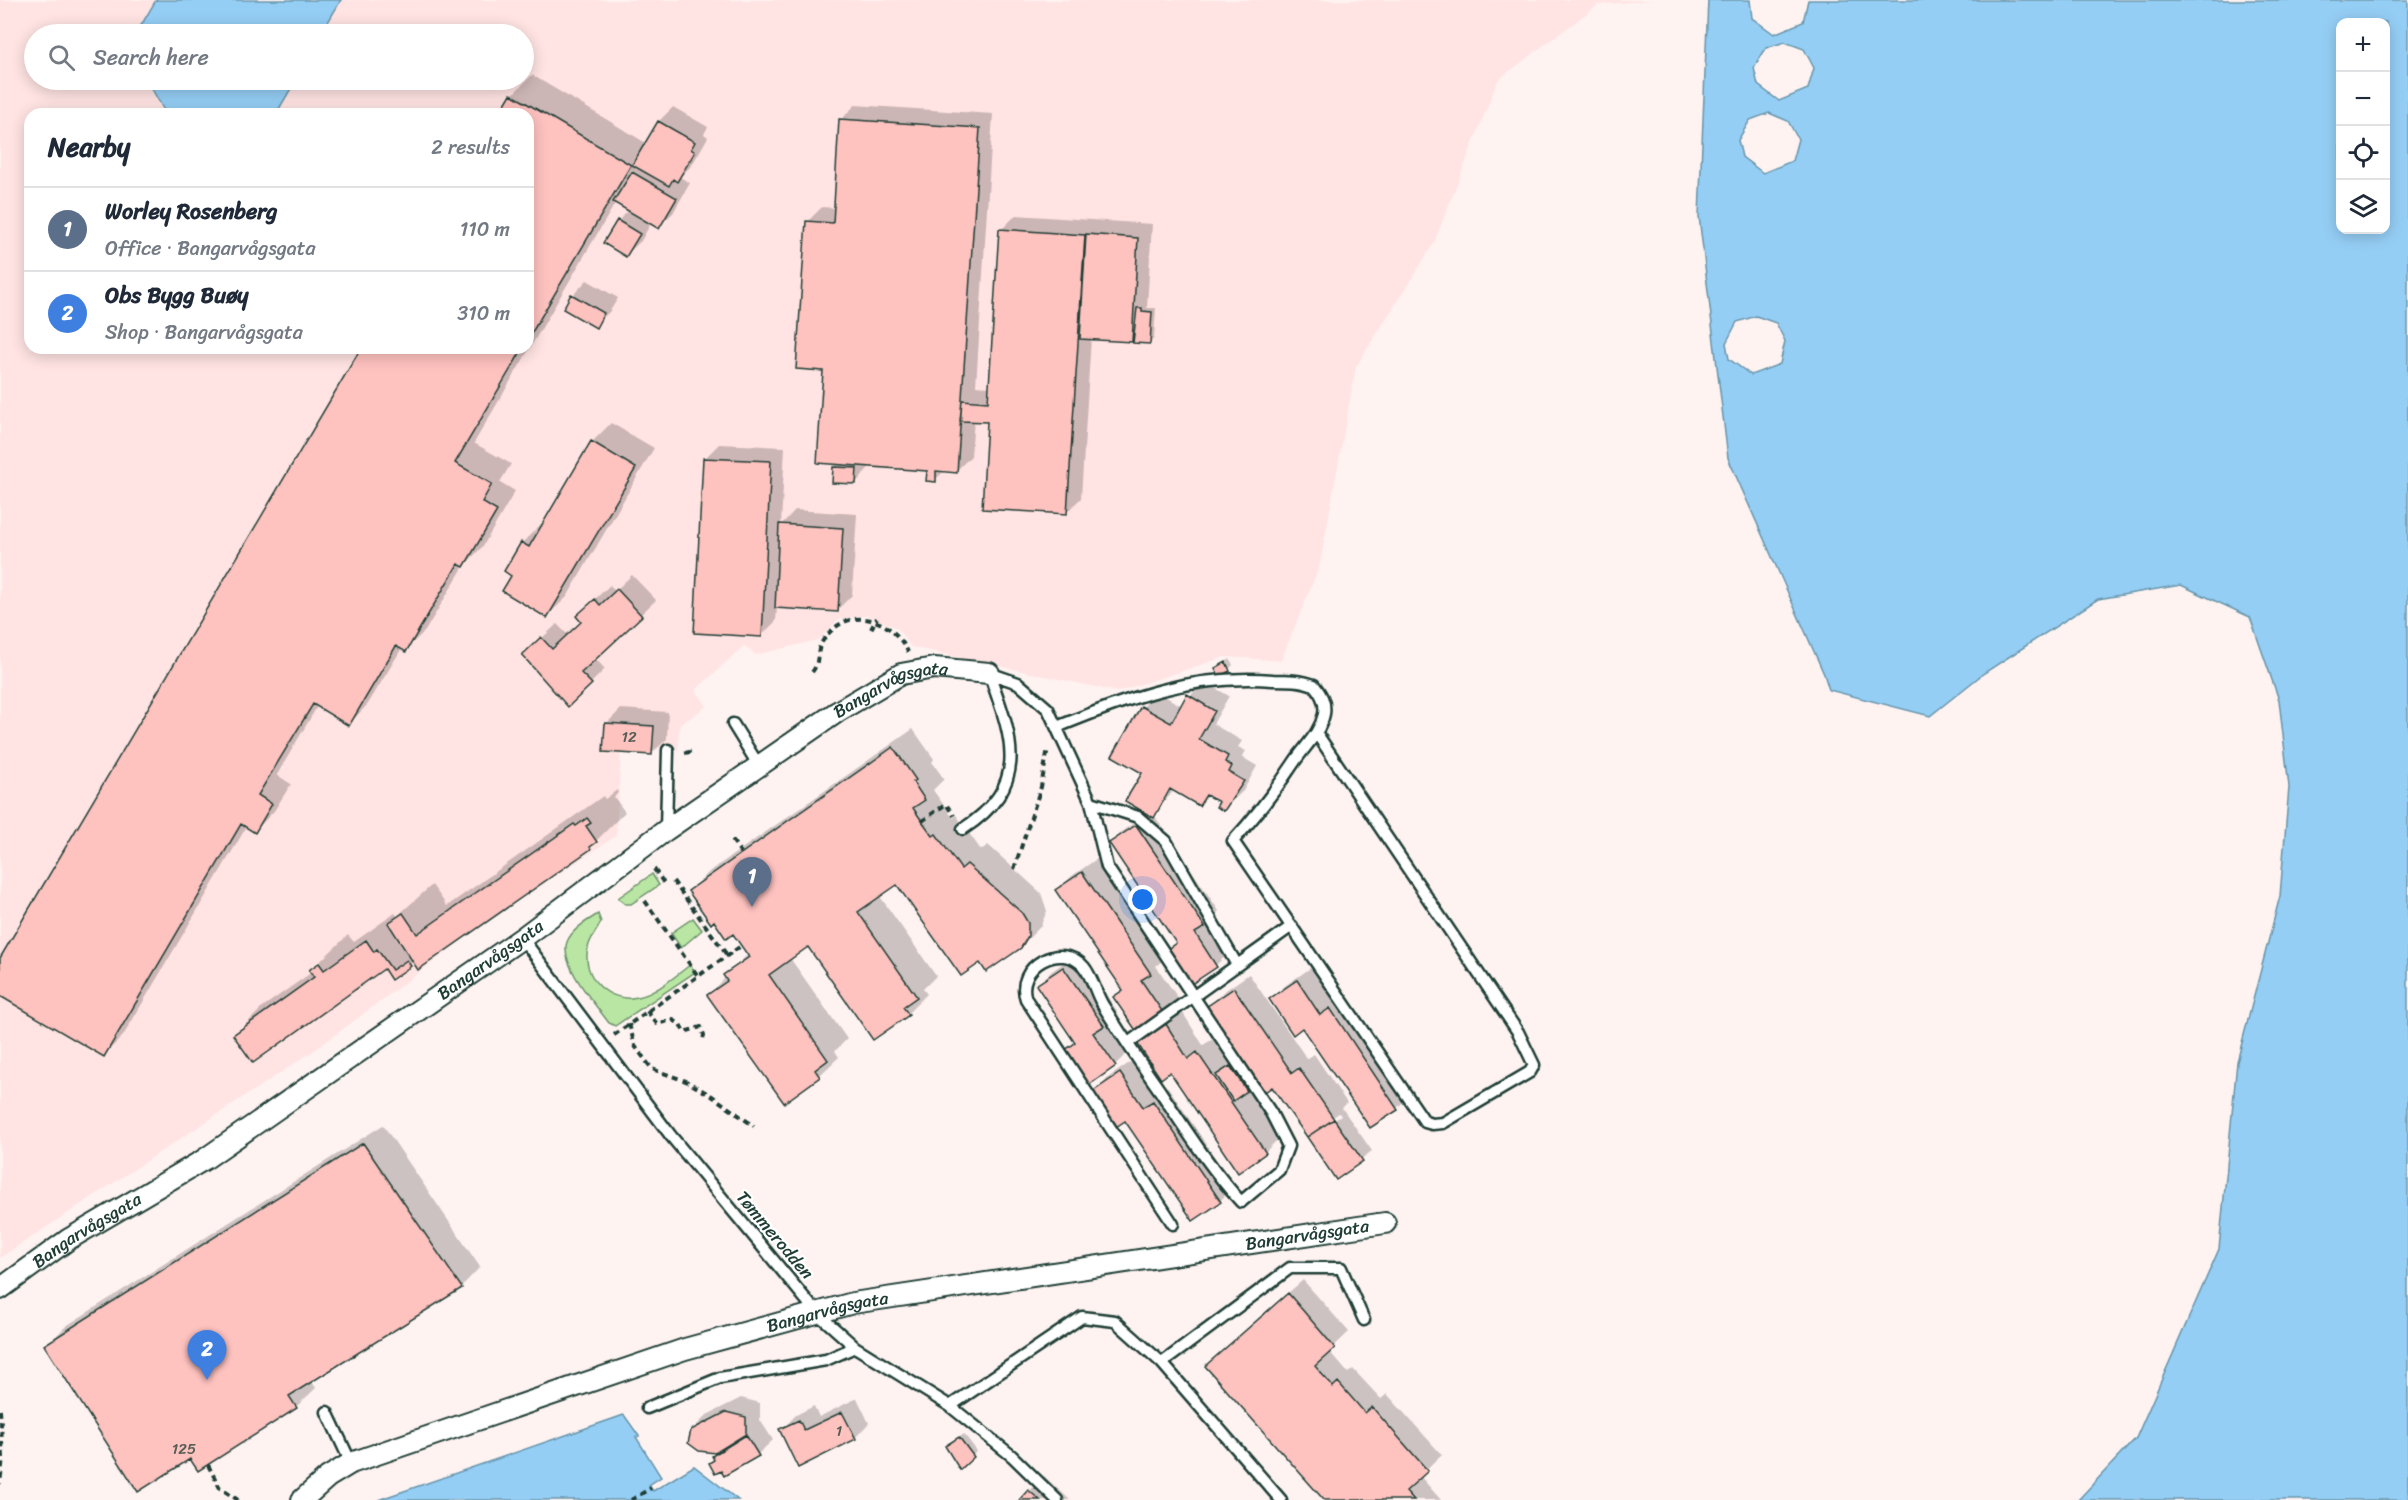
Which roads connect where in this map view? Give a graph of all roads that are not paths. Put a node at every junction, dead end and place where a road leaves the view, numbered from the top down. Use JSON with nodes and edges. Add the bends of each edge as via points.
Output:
{"nodes":[{"id":1,"x":989,"y":673,"type":"junction"},
{"id":2,"x":733,"y":724,"type":"dead end"},
{"id":3,"x":1057,"y":727,"type":"junction"},
{"id":4,"x":1317,"y":734,"type":"junction"},
{"id":5,"x":668,"y":750,"type":"dead end"},
{"id":6,"x":759,"y":766,"type":"junction"},
{"id":7,"x":1091,"y":802,"type":"junction"},
{"id":8,"x":963,"y":829,"type":"road end"},
{"id":9,"x":666,"y":830,"type":"junction"},
{"id":10,"x":1292,"y":926,"type":"junction"},
{"id":11,"x":522,"y":938,"type":"junction"},
{"id":12,"x":1238,"y":964,"type":"junction"},
{"id":13,"x":1193,"y":998,"type":"junction"},
{"id":14,"x":1128,"y":1043,"type":"junction"},
{"id":15,"x":1385,"y":1222,"type":"dead end"},
{"id":16,"x":1173,"y":1224,"type":"dead end"},
{"id":17,"x":0,"y":1289,"type":"edge"},
{"id":18,"x":818,"y":1313,"type":"junction"},
{"id":19,"x":1364,"y":1320,"type":"dead end"},
{"id":20,"x":855,"y":1347,"type":"junction"},
{"id":21,"x":1162,"y":1363,"type":"junction"},
{"id":22,"x":951,"y":1406,"type":"junction"},
{"id":23,"x":647,"y":1408,"type":"dead end"},
{"id":24,"x":327,"y":1412,"type":"dead end"},
{"id":25,"x":351,"y":1463,"type":"junction"},
{"id":26,"x":302,"y":1500,"type":"edge"},
{"id":27,"x":1057,"y":1500,"type":"edge"},
{"id":28,"x":1281,"y":1500,"type":"edge"}],
"edges":[{"from":1,"to":3,"type":"lane","via":[[1027,689]]},
{"from":1,"to":6,"type":"street","name":"Bangarvågsgata","via":[[934,668],[901,674],[824,720]]},
{"from":1,"to":8,"type":"lane","via":[[1009,727],[1012,752],[1008,777],[998,799]]},
{"from":2,"to":6,"type":"lane"},
{"from":3,"to":4,"type":"lane","via":[[1139,695],[1251,678],[1314,685],[1324,702]]},
{"from":3,"to":7,"type":"lane"},
{"from":4,"to":10,"type":"lane","via":[[1277,791],[1233,841]]},
{"from":4,"to":10,"type":"lane","via":[[1518,1032],[1534,1065],[1530,1072],[1443,1123],[1425,1122]]},
{"from":5,"to":9,"type":"lane"},
{"from":6,"to":9,"type":"street","name":"Bangarvågsgata"},
{"from":7,"to":12,"type":"lane","via":[[1138,817],[1166,841]]},
{"from":7,"to":13,"type":"lane","via":[[1107,867]]},
{"from":9,"to":11,"type":"street","name":"Bangarvågsgata"},
{"from":10,"to":12,"type":"lane"},
{"from":11,"to":17,"type":"street","name":"Bangarvågsgata","via":[[205,1159],[69,1239]]},
{"from":11,"to":18,"type":"lane","name":"Tømmerodden","via":[[671,1136]]},
{"from":12,"to":13,"type":"lane"},
{"from":13,"to":14,"type":"lane"},
{"from":13,"to":14,"type":"lane","via":[[1271,1113],[1288,1146],[1279,1170],[1241,1202],[1210,1168]]},
{"from":14,"to":16,"type":"lane","via":[[1077,960],[1057,955],[1031,970],[1025,983],[1026,999]]},
{"from":15,"to":18,"type":"street","name":"Bangarvågsgata","via":[[874,1299]]},
{"from":18,"to":20,"type":"lane","name":"Tømmerodden"},
{"from":18,"to":25,"type":"street","name":"Bangarvågsgata","via":[[685,1348]]},
{"from":19,"to":21,"type":"lane","via":[[1341,1268],[1290,1268]]},
{"from":20,"to":22,"type":"lane","name":"Tømmerodden"},
{"from":20,"to":23,"type":"lane","via":[[826,1360],[720,1378]]},
{"from":21,"to":22,"type":"lane","via":[[1115,1321],[1082,1317]]},
{"from":21,"to":28,"type":"lane"},
{"from":22,"to":27,"type":"lane","name":"Tømmerodden","via":[[1012,1456]]},
{"from":24,"to":25,"type":"lane"},
{"from":25,"to":26,"type":"street","name":"Bangarvågsgata"}]}
